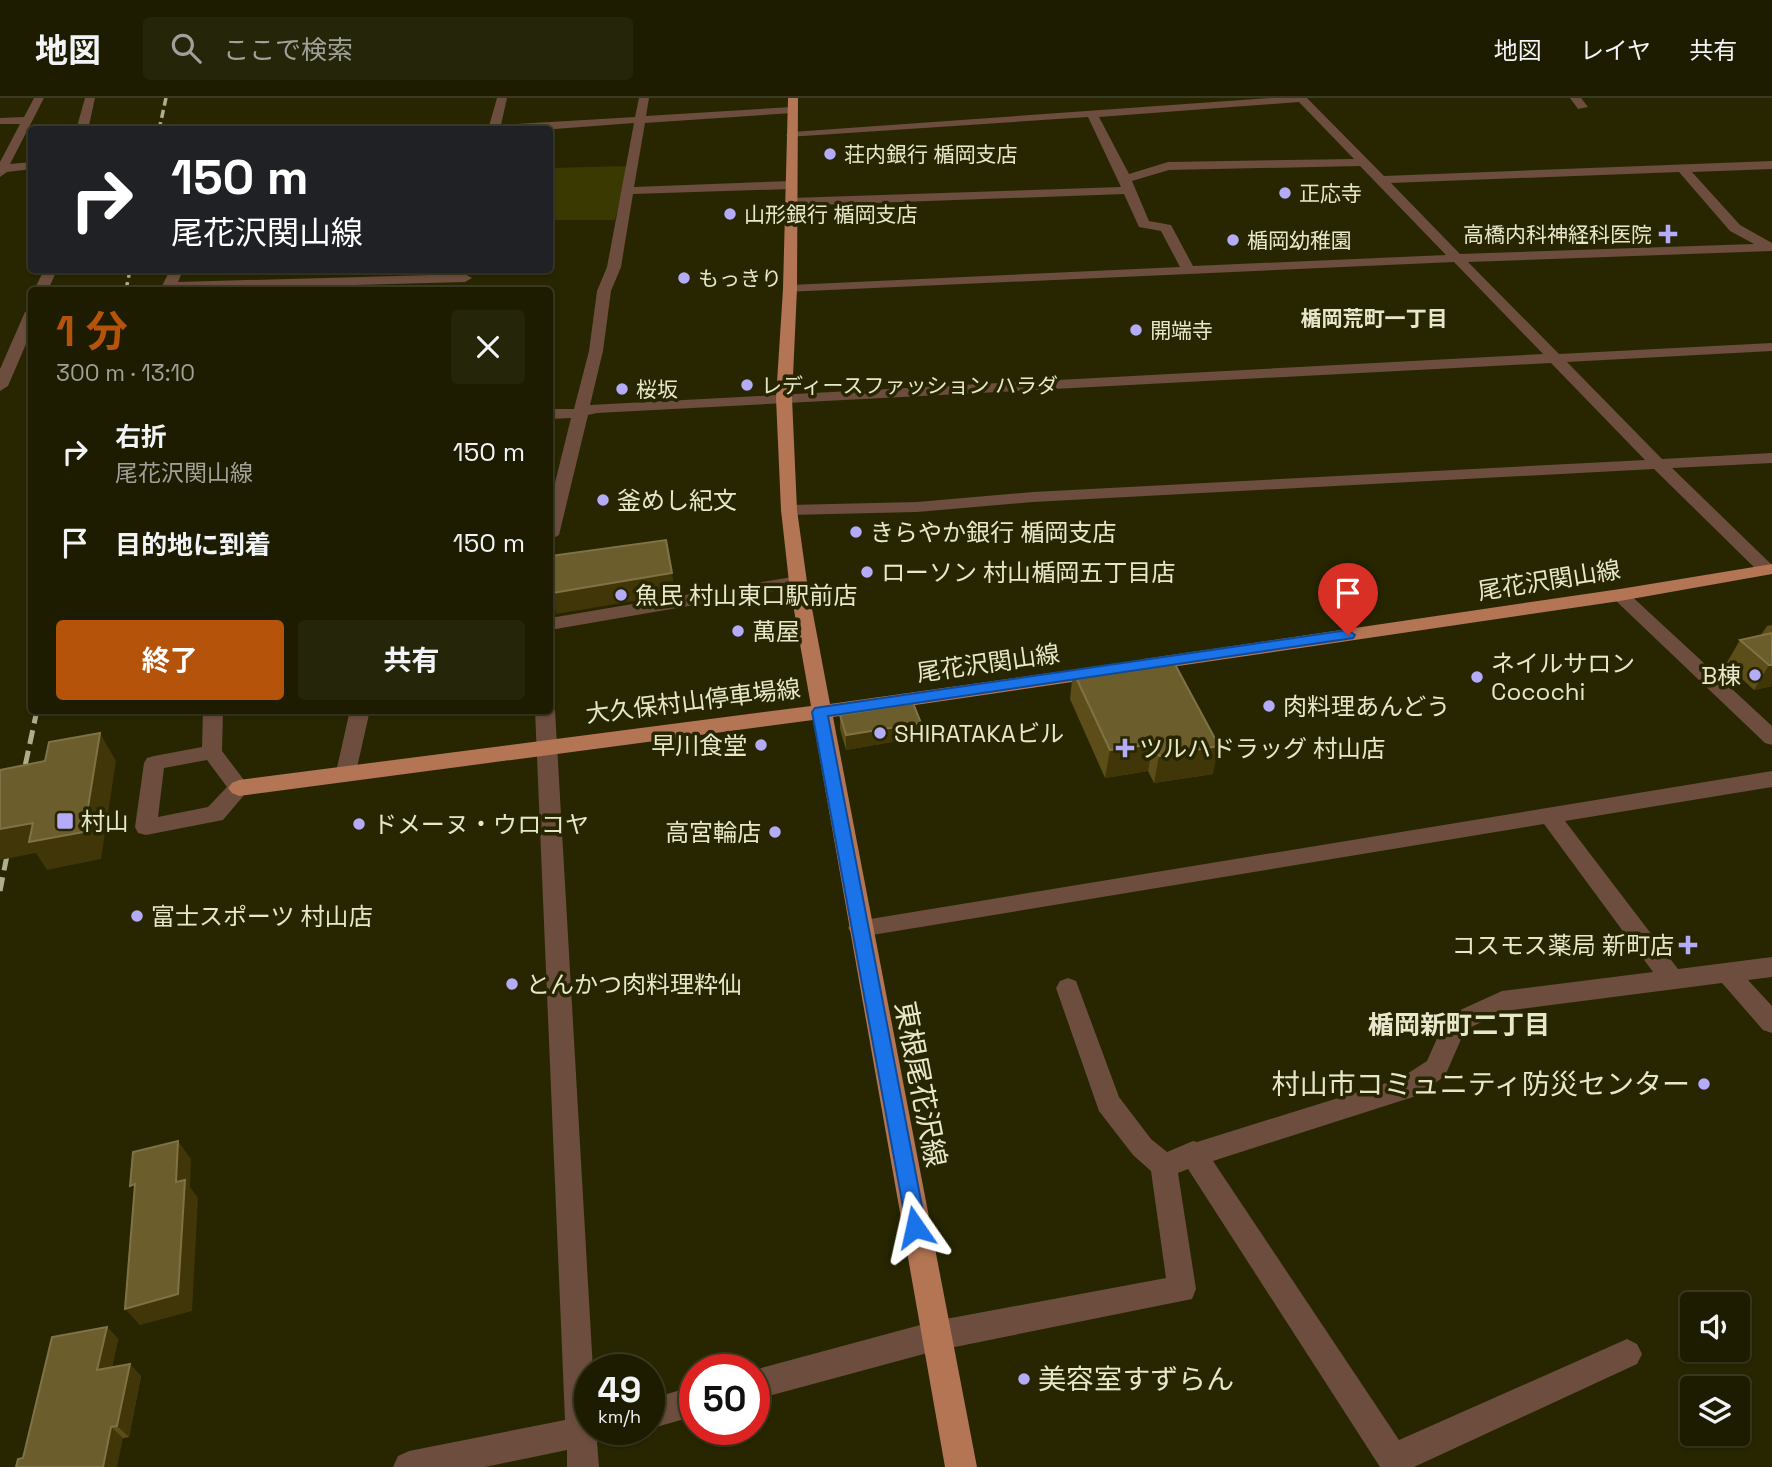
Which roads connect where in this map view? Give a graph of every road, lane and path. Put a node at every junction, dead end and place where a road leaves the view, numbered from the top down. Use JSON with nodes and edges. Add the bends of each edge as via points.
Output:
{"nodes":[{"id":1,"x":39,"y":98,"type":"edge"},
{"id":2,"x":90,"y":98,"type":"edge"},
{"id":3,"x":502,"y":98,"type":"edge"},
{"id":4,"x":644,"y":98,"type":"edge"},
{"id":5,"x":1148,"y":98,"type":"edge"},
{"id":6,"x":1301,"y":99,"type":"edge"},
{"id":7,"x":793,"y":104,"type":"edge"},
{"id":8,"x":1155,"y":110,"type":"junction"},
{"id":9,"x":1093,"y":116,"type":"junction"},
{"id":10,"x":641,"y":118,"type":"junction"},
{"id":11,"x":28,"y":120,"type":"junction"},
{"id":12,"x":0,"y":121,"type":"edge"},
{"id":13,"x":83,"y":126,"type":"edge"},
{"id":14,"x":495,"y":126,"type":"edge"},
{"id":15,"x":534,"y":126,"type":"edge"},
{"id":16,"x":792,"y":135,"type":"junction"},
{"id":17,"x":1363,"y":162,"type":"junction"},
{"id":18,"x":3,"y":163,"type":"edge"},
{"id":19,"x":28,"y":165,"type":"edge"},
{"id":20,"x":1772,"y":165,"type":"edge"},
{"id":21,"x":1683,"y":169,"type":"junction"},
{"id":22,"x":1381,"y":180,"type":"junction"},
{"id":23,"x":1127,"y":184,"type":"junction"},
{"id":24,"x":628,"y":191,"type":"junction"},
{"id":25,"x":791,"y":193,"type":"junction"},
{"id":26,"x":1772,"y":247,"type":"edge"},
{"id":27,"x":1457,"y":258,"type":"junction"},
{"id":28,"x":1189,"y":271,"type":"junction"},
{"id":29,"x":175,"y":273,"type":"edge"},
{"id":30,"x":464,"y":279,"type":"edge"},
{"id":31,"x":344,"y":286,"type":"edge"},
{"id":32,"x":790,"y":289,"type":"junction"},
{"id":33,"x":28,"y":321,"type":"edge"},
{"id":34,"x":18,"y":344,"type":"junction"},
{"id":35,"x":0,"y":346,"type":"edge"},
{"id":36,"x":1772,"y":347,"type":"edge"},
{"id":37,"x":1555,"y":358,"type":"junction"},
{"id":38,"x":0,"y":386,"type":"edge"},
{"id":39,"x":784,"y":398,"type":"junction"},
{"id":40,"x":579,"y":413,"type":"junction"},
{"id":41,"x":553,"y":414,"type":"edge"},
{"id":42,"x":1772,"y":458,"type":"edge"},
{"id":43,"x":1658,"y":464,"type":"junction"},
{"id":44,"x":789,"y":510,"type":"junction"},
{"id":45,"x":553,"y":522,"type":"edge"},
{"id":46,"x":1770,"y":569,"type":"edge"},
{"id":47,"x":798,"y":582,"type":"junction"},
{"id":48,"x":1619,"y":595,"type":"junction"},
{"id":49,"x":553,"y":623,"type":"edge"},
{"id":50,"x":820,"y":712,"type":"junction"},
{"id":51,"x":213,"y":714,"type":"edge"},
{"id":52,"x":359,"y":714,"type":"edge"},
{"id":53,"x":545,"y":714,"type":"edge"},
{"id":54,"x":1772,"y":738,"type":"edge"},
{"id":55,"x":546,"y":746,"type":"junction"},
{"id":56,"x":212,"y":752,"type":"junction"},
{"id":57,"x":346,"y":772,"type":"junction"},
{"id":58,"x":1772,"y":779,"type":"edge"},
{"id":59,"x":239,"y":788,"type":"junction"},
{"id":60,"x":1550,"y":816,"type":"junction"},
{"id":61,"x":860,"y":928,"type":"junction"},
{"id":62,"x":1772,"y":967,"type":"edge"},
{"id":63,"x":1727,"y":972,"type":"junction"},
{"id":64,"x":1672,"y":979,"type":"junction"},
{"id":65,"x":1068,"y":988,"type":"dead end"},
{"id":66,"x":1772,"y":1023,"type":"edge"},
{"id":67,"x":1193,"y":1153,"type":"junction"},
{"id":68,"x":1163,"y":1165,"type":"junction"},
{"id":69,"x":935,"y":1336,"type":"junction"},
{"id":70,"x":581,"y":1354,"type":"edge"},
{"id":71,"x":1627,"y":1354,"type":"dead end"},
{"id":72,"x":770,"y":1381,"type":"edge"},
{"id":73,"x":574,"y":1433,"type":"edge"},
{"id":74,"x":584,"y":1445,"type":"edge"},
{"id":75,"x":1396,"y":1462,"type":"edge"},
{"id":76,"x":409,"y":1467,"type":"edge"},
{"id":77,"x":583,"y":1467,"type":"edge"},
{"id":78,"x":961,"y":1467,"type":"edge"}],
"edges":[{"from":1,"to":11,"type":"street"},
{"from":2,"to":13,"type":"street"},
{"from":3,"to":14,"type":"street"},
{"from":4,"to":10,"type":"street"},
{"from":5,"to":8,"type":"street"},
{"from":6,"to":8,"type":"street"},
{"from":6,"to":17,"type":"street"},
{"from":7,"to":10,"type":"street"},
{"from":7,"to":16,"type":"main road"},
{"from":8,"to":9,"type":"street"},
{"from":9,"to":16,"type":"street"},
{"from":9,"to":23,"type":"street"},
{"from":10,"to":15,"type":"street"},
{"from":10,"to":24,"type":"street"},
{"from":11,"to":12,"type":"street"},
{"from":11,"to":18,"type":"street"},
{"from":16,"to":25,"type":"main road"},
{"from":17,"to":22,"type":"street"},
{"from":17,"to":23,"type":"street","via":[[1168,166]]},
{"from":18,"to":19,"type":"street"},
{"from":20,"to":21,"type":"street"},
{"from":21,"to":22,"type":"street"},
{"from":21,"to":26,"type":"street","via":[[1735,228]]},
{"from":22,"to":27,"type":"street"},
{"from":23,"to":25,"type":"street"},
{"from":23,"to":28,"type":"street","via":[[1144,224],[1166,228]]},
{"from":24,"to":25,"type":"street"},
{"from":24,"to":40,"type":"street"},
{"from":25,"to":32,"type":"main road"},
{"from":26,"to":27,"type":"street"},
{"from":27,"to":28,"type":"street"},
{"from":27,"to":37,"type":"street"},
{"from":28,"to":32,"type":"street"},
{"from":29,"to":31,"type":"street","via":[[169,286]]},
{"from":30,"to":31,"type":"street"},
{"from":32,"to":39,"type":"main road"},
{"from":33,"to":34,"type":"street"},
{"from":34,"to":35,"type":"street"},
{"from":34,"to":38,"type":"street"},
{"from":36,"to":37,"type":"street"},
{"from":37,"to":39,"type":"street"},
{"from":37,"to":43,"type":"street"},
{"from":39,"to":40,"type":"street","via":[[596,408]]},
{"from":39,"to":44,"type":"main road"},
{"from":40,"to":41,"type":"street"},
{"from":40,"to":45,"type":"street"},
{"from":42,"to":43,"type":"street"},
{"from":43,"to":44,"type":"street","via":[[917,507]]},
{"from":43,"to":46,"type":"street"},
{"from":44,"to":47,"type":"main road"},
{"from":46,"to":48,"type":"main road","name":"尾花沢関山線"},
{"from":47,"to":49,"type":"street"},
{"from":47,"to":50,"type":"main road"},
{"from":48,"to":50,"type":"main road","name":"尾花沢関山線"},
{"from":48,"to":54,"type":"street"},
{"from":50,"to":55,"type":"main road","name":"大久保村山停車場線"},
{"from":50,"to":61,"type":"main road","name":"東根尾花沢線"},
{"from":51,"to":56,"type":"street"},
{"from":52,"to":57,"type":"street"},
{"from":53,"to":55,"type":"street"},
{"from":55,"to":57,"type":"main road","name":"大久保村山停車場線"},
{"from":55,"to":70,"type":"street"},
{"from":56,"to":59,"type":"street"},
{"from":56,"to":59,"type":"street","via":[[154,763],[146,827],[215,814]]},
{"from":57,"to":59,"type":"main road","name":"大久保村山停車場線"},
{"from":58,"to":60,"type":"street"},
{"from":60,"to":61,"type":"street"},
{"from":60,"to":64,"type":"street"},
{"from":61,"to":69,"type":"main road","name":"東根尾花沢線"},
{"from":62,"to":63,"type":"street"},
{"from":63,"to":64,"type":"street"},
{"from":63,"to":66,"type":"street"},
{"from":64,"to":67,"type":"street","via":[[1502,1001],[1456,1023],[1436,1068],[1407,1087]]},
{"from":65,"to":68,"type":"street","via":[[1108,1103],[1142,1147]]},
{"from":67,"to":68,"type":"street"},
{"from":67,"to":75,"type":"street"},
{"from":68,"to":69,"type":"street","via":[[1182,1289]]},
{"from":69,"to":72,"type":"street"},
{"from":69,"to":78,"type":"main road","name":"東根尾花沢線"},
{"from":71,"to":75,"type":"street"},
{"from":73,"to":76,"type":"street"},
{"from":74,"to":77,"type":"street"}]}
